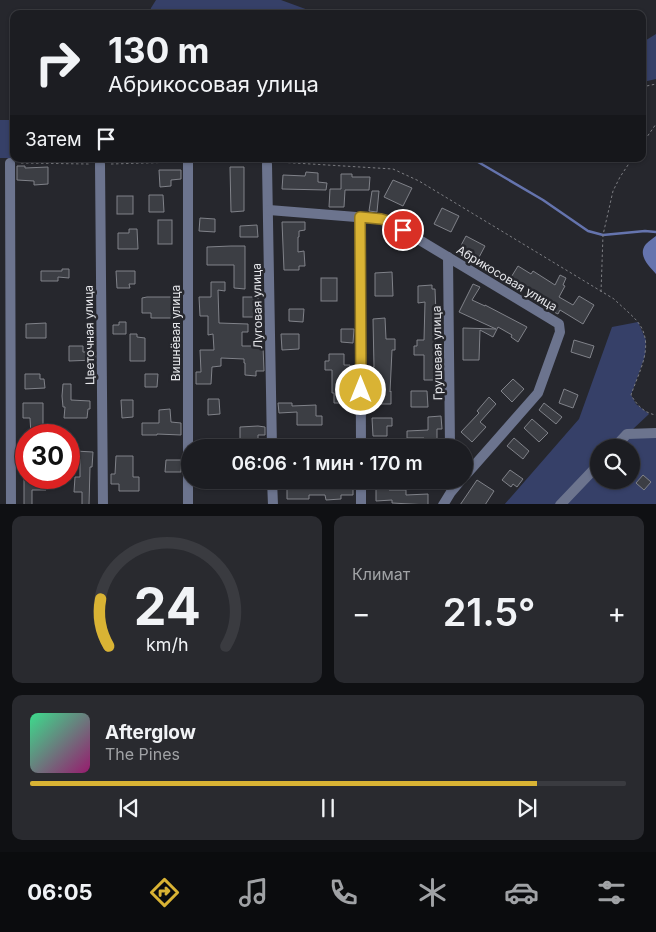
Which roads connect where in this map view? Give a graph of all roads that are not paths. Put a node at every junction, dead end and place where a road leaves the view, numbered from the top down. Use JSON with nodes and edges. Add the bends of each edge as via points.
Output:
{"nodes":[{"id":1,"x":188,"y":162,"type":"edge"},
{"id":2,"x":10,"y":163,"type":"dead end"},
{"id":3,"x":100,"y":164,"type":"dead end"},
{"id":4,"x":268,"y":164,"type":"dead end"},
{"id":5,"x":268,"y":210,"type":"junction"},
{"id":6,"x":360,"y":217,"type":"junction"},
{"id":7,"x":448,"y":257,"type":"junction"},
{"id":8,"x":656,"y":433,"type":"edge"},
{"id":9,"x":272,"y":439,"type":"edge"},
{"id":10,"x":361,"y":439,"type":"edge"},
{"id":11,"x":450,"y":439,"type":"edge"},
{"id":12,"x":622,"y":439,"type":"edge"},
{"id":13,"x":473,"y":467,"type":"edge"},
{"id":14,"x":590,"y":473,"type":"edge"},
{"id":15,"x":272,"y":489,"type":"edge"},
{"id":16,"x":361,"y":489,"type":"edge"},
{"id":17,"x":454,"y":489,"type":"edge"},
{"id":18,"x":451,"y":492,"type":"joint"},
{"id":19,"x":11,"y":504,"type":"edge"},
{"id":20,"x":103,"y":504,"type":"edge"},
{"id":21,"x":188,"y":504,"type":"edge"},
{"id":22,"x":273,"y":504,"type":"edge"},
{"id":23,"x":361,"y":504,"type":"edge"},
{"id":24,"x":443,"y":504,"type":"edge"},
{"id":25,"x":560,"y":504,"type":"edge"}],
"edges":[{"from":1,"to":21,"type":"street","name":"Вишнёвая улица"},
{"from":2,"to":19,"type":"street"},
{"from":3,"to":20,"type":"street","name":"Цветочная улица"},
{"from":4,"to":5,"type":"street","name":"Луговая улица"},
{"from":5,"to":6,"type":"street","name":"Абрикосовая улица"},
{"from":5,"to":9,"type":"street","name":"Луговая улица"},
{"from":6,"to":7,"type":"street","name":"Абрикосовая улица","via":[[388,221]]},
{"from":6,"to":10,"type":"street"},
{"from":7,"to":11,"type":"street","name":"Грушевая улица"},
{"from":7,"to":13,"type":"street","name":"Абрикосовая улица","via":[[559,324],[560,332],[538,393]]},
{"from":8,"to":12,"type":"street","via":[[627,434]]},
{"from":14,"to":25,"type":"street"},
{"from":15,"to":22,"type":"street"},
{"from":16,"to":23,"type":"street"},
{"from":17,"to":18,"type":"street"},
{"from":18,"to":24,"type":"street"}]}
